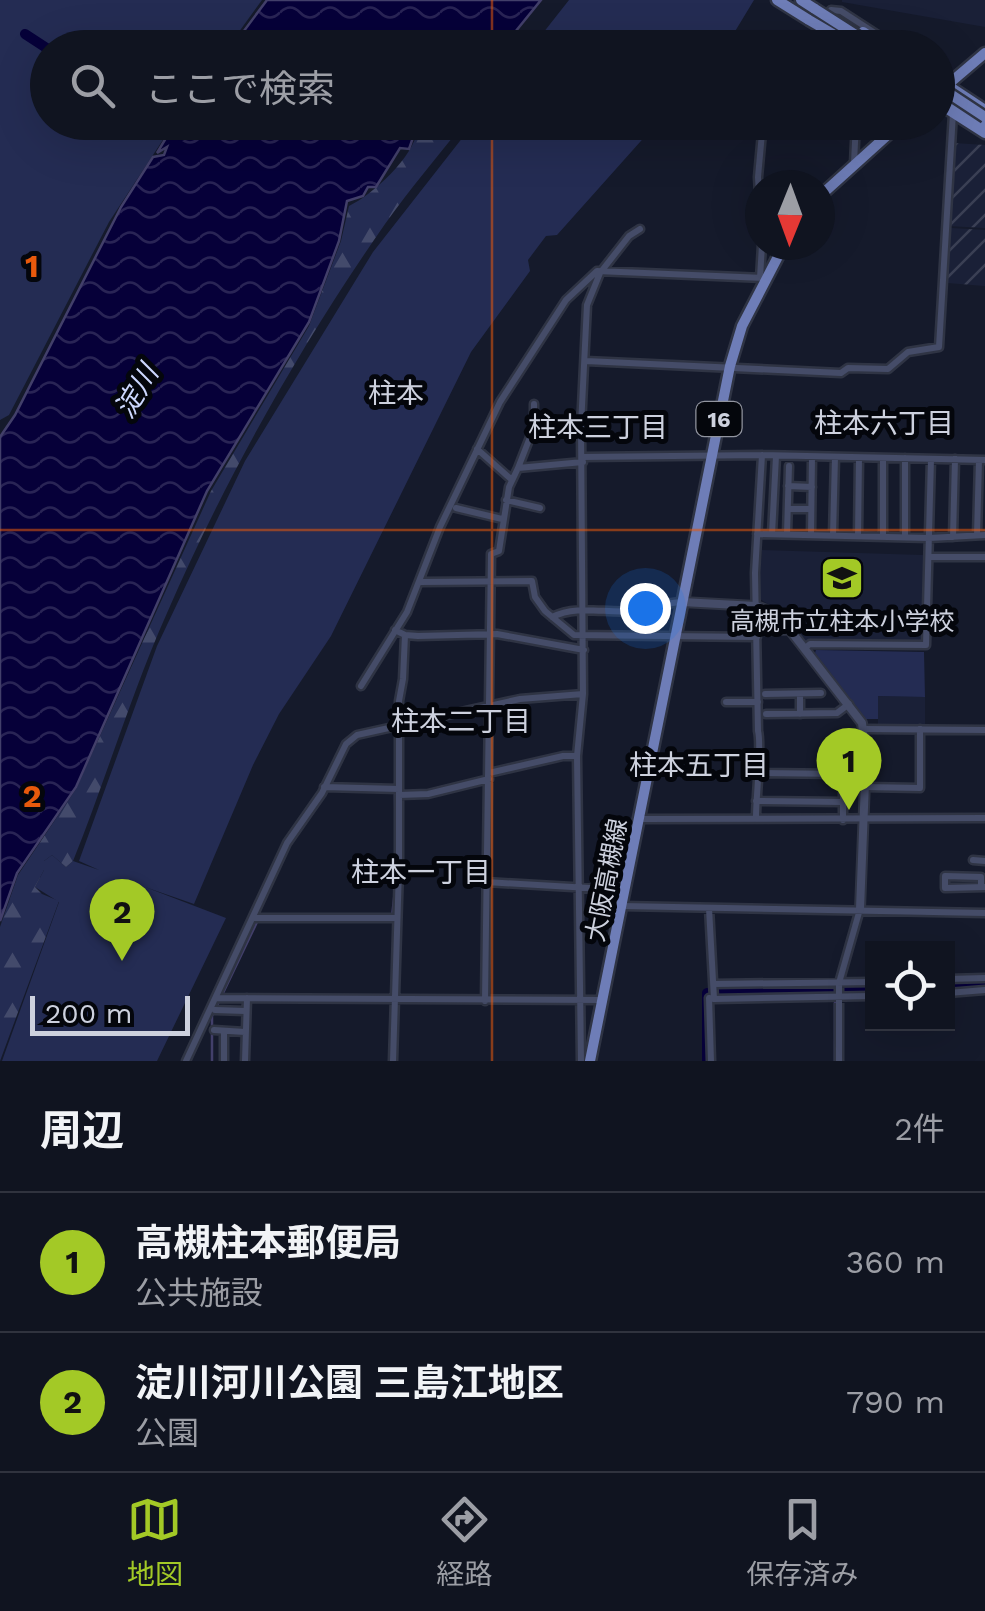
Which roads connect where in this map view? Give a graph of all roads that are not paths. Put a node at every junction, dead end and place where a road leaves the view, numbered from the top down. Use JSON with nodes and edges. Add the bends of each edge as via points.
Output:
{"nodes":[{"id":1,"x":782,"y":0,"type":"edge"},
{"id":2,"x":801,"y":0,"type":"edge"},
{"id":3,"x":813,"y":10,"type":"edge"},
{"id":4,"x":818,"y":30,"type":"edge"},
{"id":5,"x":836,"y":30,"type":"edge"},
{"id":6,"x":840,"y":30,"type":"edge"},
{"id":7,"x":846,"y":30,"type":"edge"},
{"id":8,"x":858,"y":30,"type":"edge"},
{"id":9,"x":870,"y":30,"type":"edge"},
{"id":10,"x":985,"y":53,"type":"edge"},
{"id":11,"x":955,"y":74,"type":"edge"},
{"id":12,"x":955,"y":96,"type":"edge"},
{"id":13,"x":955,"y":113,"type":"edge"},
{"id":14,"x":985,"y":117,"type":"edge"},
{"id":15,"x":985,"y":133,"type":"edge"},
{"id":16,"x":761,"y":140,"type":"edge"},
{"id":17,"x":855,"y":140,"type":"edge"},
{"id":18,"x":881,"y":140,"type":"edge"},
{"id":19,"x":951,"y":140,"type":"edge"},
{"id":20,"x":854,"y":163,"type":"junction"},
{"id":21,"x":759,"y":170,"type":"edge"},
{"id":22,"x":835,"y":181,"type":"edge"},
{"id":23,"x":640,"y":229,"type":"dead end"},
{"id":24,"x":762,"y":260,"type":"edge"},
{"id":25,"x":774,"y":260,"type":"edge"},
{"id":26,"x":604,"y":270,"type":"junction"},
{"id":27,"x":762,"y":278,"type":"junction"},
{"id":28,"x":586,"y":362,"type":"junction"},
{"id":29,"x":730,"y":366,"type":"junction"},
{"id":30,"x":534,"y":404,"type":"dead end"},
{"id":31,"x":581,"y":426,"type":"junction"},
{"id":32,"x":534,"y":427,"type":"junction"},
{"id":33,"x":476,"y":449,"type":"junction"},
{"id":34,"x":711,"y":455,"type":"junction"},
{"id":35,"x":762,"y":455,"type":"junction"},
{"id":36,"x":776,"y":456,"type":"junction"},
{"id":37,"x":812,"y":457,"type":"junction"},
{"id":38,"x":835,"y":457,"type":"junction"},
{"id":39,"x":859,"y":458,"type":"junction"},
{"id":40,"x":883,"y":458,"type":"junction"},
{"id":41,"x":906,"y":458,"type":"junction"},
{"id":42,"x":931,"y":458,"type":"junction"},
{"id":43,"x":955,"y":459,"type":"junction"},
{"id":44,"x":583,"y":460,"type":"junction"},
{"id":45,"x":982,"y":460,"type":"edge"},
{"id":46,"x":789,"y":466,"type":"dead end"},
{"id":47,"x":518,"y":468,"type":"junction"},
{"id":48,"x":512,"y":480,"type":"junction"},
{"id":49,"x":788,"y":486,"type":"junction"},
{"id":50,"x":812,"y":487,"type":"junction"},
{"id":51,"x":506,"y":500,"type":"junction"},
{"id":52,"x":981,"y":502,"type":"edge"},
{"id":53,"x":456,"y":508,"type":"dead end"},
{"id":54,"x":540,"y":508,"type":"dead end"},
{"id":55,"x":788,"y":509,"type":"junction"},
{"id":56,"x":812,"y":509,"type":"junction"},
{"id":57,"x":502,"y":519,"type":"junction"},
{"id":58,"x":757,"y":534,"type":"junction"},
{"id":59,"x":772,"y":534,"type":"junction"},
{"id":60,"x":787,"y":534,"type":"junction"},
{"id":61,"x":811,"y":534,"type":"junction"},
{"id":62,"x":833,"y":535,"type":"junction"},
{"id":63,"x":981,"y":535,"type":"edge"},
{"id":64,"x":858,"y":536,"type":"junction"},
{"id":65,"x":883,"y":536,"type":"junction"},
{"id":66,"x":906,"y":537,"type":"junction"},
{"id":67,"x":953,"y":537,"type":"junction"},
{"id":68,"x":929,"y":538,"type":"junction"},
{"id":69,"x":928,"y":557,"type":"junction"},
{"id":70,"x":985,"y":557,"type":"edge"},
{"id":71,"x":490,"y":580,"type":"junction"},
{"id":72,"x":420,"y":582,"type":"junction"},
{"id":73,"x":682,"y":602,"type":"junction"},
{"id":74,"x":756,"y":606,"type":"junction"},
{"id":75,"x":582,"y":609,"type":"junction"},
{"id":76,"x":552,"y":617,"type":"junction"},
{"id":77,"x":395,"y":630,"type":"junction"},
{"id":78,"x":790,"y":630,"type":"junction"},
{"id":79,"x":766,"y":632,"type":"dead end"},
{"id":80,"x":488,"y":634,"type":"junction"},
{"id":81,"x":405,"y":635,"type":"junction"},
{"id":82,"x":585,"y":636,"type":"junction"},
{"id":83,"x":757,"y":636,"type":"junction"},
{"id":84,"x":676,"y":637,"type":"junction"},
{"id":85,"x":386,"y":647,"type":"junction"},
{"id":86,"x":805,"y":648,"type":"junction"},
{"id":87,"x":584,"y":650,"type":"junction"},
{"id":88,"x":404,"y":654,"type":"junction"},
{"id":89,"x":362,"y":686,"type":"dead end"},
{"id":90,"x":821,"y":693,"type":"dead end"},
{"id":91,"x":583,"y":694,"type":"junction"},
{"id":92,"x":765,"y":694,"type":"dead end"},
{"id":93,"x":800,"y":694,"type":"junction"},
{"id":94,"x":726,"y":702,"type":"dead end"},
{"id":95,"x":758,"y":702,"type":"junction"},
{"id":96,"x":848,"y":704,"type":"junction"},
{"id":97,"x":487,"y":706,"type":"junction"},
{"id":98,"x":766,"y":714,"type":"dead end"},
{"id":99,"x":800,"y":714,"type":"junction"},
{"id":100,"x":400,"y":727,"type":"junction"},
{"id":101,"x":864,"y":728,"type":"junction"},
{"id":102,"x":920,"y":729,"type":"junction"},
{"id":103,"x":985,"y":730,"type":"edge"},
{"id":104,"x":577,"y":756,"type":"junction"},
{"id":105,"x":758,"y":773,"type":"junction"},
{"id":106,"x":489,"y":776,"type":"junction"},
{"id":107,"x":865,"y":787,"type":"junction"},
{"id":108,"x":324,"y":788,"type":"junction"},
{"id":109,"x":399,"y":792,"type":"junction"},
{"id":110,"x":756,"y":801,"type":"junction"},
{"id":111,"x":843,"y":802,"type":"junction"},
{"id":112,"x":756,"y":817,"type":"junction"},
{"id":113,"x":985,"y":818,"type":"edge"},
{"id":114,"x":638,"y":819,"type":"junction"},
{"id":115,"x":863,"y":819,"type":"junction"},
{"id":116,"x":843,"y":820,"type":"junction"},
{"id":117,"x":974,"y":860,"type":"dead end"},
{"id":118,"x":985,"y":862,"type":"edge"},
{"id":119,"x":486,"y":882,"type":"junction"},
{"id":120,"x":983,"y":887,"type":"edge"},
{"id":121,"x":580,"y":889,"type":"junction"},
{"id":122,"x":624,"y":890,"type":"junction"},
{"id":123,"x":621,"y":906,"type":"junction"},
{"id":124,"x":709,"y":908,"type":"junction"},
{"id":125,"x":860,"y":909,"type":"junction"},
{"id":126,"x":985,"y":913,"type":"edge"},
{"id":127,"x":254,"y":918,"type":"junction"},
{"id":128,"x":397,"y":918,"type":"junction"},
{"id":129,"x":985,"y":978,"type":"edge"},
{"id":130,"x":955,"y":980,"type":"edge"},
{"id":131,"x":865,"y":982,"type":"edge"},
{"id":132,"x":839,"y":983,"type":"junction"},
{"id":133,"x":714,"y":984,"type":"junction"},
{"id":134,"x":985,"y":990,"type":"edge"},
{"id":135,"x":955,"y":992,"type":"edge"},
{"id":136,"x":838,"y":996,"type":"junction"},
{"id":137,"x":865,"y":996,"type":"edge"},
{"id":138,"x":217,"y":998,"type":"junction"},
{"id":139,"x":247,"y":998,"type":"junction"},
{"id":140,"x":579,"y":999,"type":"junction"},
{"id":141,"x":714,"y":999,"type":"junction"},
{"id":142,"x":394,"y":1000,"type":"junction"},
{"id":143,"x":484,"y":1000,"type":"junction"},
{"id":144,"x":603,"y":1000,"type":"junction"},
{"id":145,"x":215,"y":1010,"type":"dead end"},
{"id":146,"x":245,"y":1011,"type":"junction"},
{"id":147,"x":214,"y":1030,"type":"dead end"},
{"id":148,"x":224,"y":1031,"type":"junction"},
{"id":149,"x":245,"y":1032,"type":"junction"},
{"id":150,"x":186,"y":1061,"type":"edge"},
{"id":151,"x":224,"y":1061,"type":"edge"},
{"id":152,"x":245,"y":1061,"type":"edge"},
{"id":153,"x":392,"y":1061,"type":"edge"},
{"id":154,"x":582,"y":1061,"type":"edge"},
{"id":155,"x":590,"y":1061,"type":"edge"},
{"id":156,"x":711,"y":1061,"type":"edge"},
{"id":157,"x":839,"y":1061,"type":"edge"}],
"edges":[{"from":1,"to":3,"type":"main road"},
{"from":2,"to":3,"type":"main road"},
{"from":3,"to":5,"type":"main road","bridge":true},
{"from":3,"to":6,"type":"main road","bridge":true},
{"from":3,"to":7,"type":"main road","bridge":true},
{"from":3,"to":8,"type":"main road","bridge":true},
{"from":4,"to":9,"type":"street","via":[[831,10]]},
{"from":10,"to":11,"type":"main road"},
{"from":12,"to":14,"type":"main road","bridge":true},
{"from":13,"to":15,"type":"main road"},
{"from":16,"to":21,"type":"street"},
{"from":17,"to":20,"type":"street"},
{"from":18,"to":20,"type":"main road"},
{"from":19,"to":29,"type":"street","via":[[938,348],[908,352],[885,370]]},
{"from":20,"to":22,"type":"main road"},
{"from":23,"to":26,"type":"street"},
{"from":24,"to":27,"type":"street"},
{"from":25,"to":27,"type":"main road","name":"大阪高槻線","number":"16"},
{"from":26,"to":27,"type":"street"},
{"from":26,"to":28,"type":"street","via":[[588,305]]},
{"from":26,"to":33,"type":"street","via":[[566,300]]},
{"from":27,"to":29,"type":"main road","name":"大阪高槻線","number":"16"},
{"from":28,"to":29,"type":"street"},
{"from":28,"to":31,"type":"street"},
{"from":29,"to":34,"type":"main road","name":"大阪高槻線","number":"16"},
{"from":30,"to":32,"type":"street"},
{"from":31,"to":32,"type":"street"},
{"from":31,"to":44,"type":"street"},
{"from":32,"to":47,"type":"street"},
{"from":33,"to":48,"type":"street"},
{"from":33,"to":72,"type":"street"},
{"from":34,"to":35,"type":"street"},
{"from":34,"to":44,"type":"street"},
{"from":34,"to":73,"type":"main road","name":"大阪高槻線","number":"16"},
{"from":35,"to":36,"type":"street"},
{"from":35,"to":58,"type":"street"},
{"from":36,"to":37,"type":"street"},
{"from":36,"to":59,"type":"street"},
{"from":37,"to":38,"type":"street"},
{"from":37,"to":50,"type":"street"},
{"from":38,"to":39,"type":"street"},
{"from":38,"to":62,"type":"street"},
{"from":39,"to":40,"type":"street"},
{"from":39,"to":64,"type":"street"},
{"from":40,"to":41,"type":"street"},
{"from":40,"to":65,"type":"street"},
{"from":41,"to":42,"type":"street"},
{"from":41,"to":66,"type":"street"},
{"from":42,"to":43,"type":"street"},
{"from":42,"to":68,"type":"street"},
{"from":43,"to":45,"type":"street"},
{"from":43,"to":67,"type":"street"},
{"from":44,"to":47,"type":"street"},
{"from":44,"to":75,"type":"street"},
{"from":45,"to":52,"type":"street"},
{"from":46,"to":49,"type":"street"},
{"from":47,"to":48,"type":"street"},
{"from":48,"to":51,"type":"street"},
{"from":49,"to":50,"type":"street"},
{"from":49,"to":55,"type":"street"},
{"from":50,"to":56,"type":"street"},
{"from":51,"to":54,"type":"street"},
{"from":51,"to":57,"type":"street"},
{"from":52,"to":63,"type":"street"},
{"from":53,"to":57,"type":"street"},
{"from":55,"to":56,"type":"street"},
{"from":55,"to":60,"type":"street"},
{"from":56,"to":61,"type":"street"},
{"from":57,"to":71,"type":"street","via":[[499,551],[490,554]]},
{"from":58,"to":59,"type":"street"},
{"from":58,"to":74,"type":"street"},
{"from":59,"to":60,"type":"street"},
{"from":60,"to":61,"type":"street"},
{"from":61,"to":62,"type":"street"},
{"from":62,"to":64,"type":"street"},
{"from":63,"to":67,"type":"street"},
{"from":64,"to":65,"type":"street"},
{"from":65,"to":66,"type":"street"},
{"from":66,"to":68,"type":"street"},
{"from":67,"to":68,"type":"street"},
{"from":68,"to":69,"type":"street"},
{"from":69,"to":70,"type":"street"},
{"from":69,"to":86,"type":"street","via":[[926,645]]},
{"from":71,"to":72,"type":"street"},
{"from":71,"to":76,"type":"street","via":[[532,581],[535,597]]},
{"from":71,"to":80,"type":"street"},
{"from":72,"to":77,"type":"street"},
{"from":73,"to":74,"type":"street"},
{"from":73,"to":75,"type":"street","via":[[633,611]]},
{"from":73,"to":84,"type":"main road","name":"大阪高槻線","number":"16"},
{"from":74,"to":78,"type":"street"},
{"from":74,"to":83,"type":"street"},
{"from":75,"to":76,"type":"street"},
{"from":75,"to":82,"type":"street"},
{"from":76,"to":82,"type":"street","via":[[566,631]]},
{"from":77,"to":81,"type":"street"},
{"from":77,"to":85,"type":"street"},
{"from":78,"to":79,"type":"street"},
{"from":78,"to":86,"type":"street"},
{"from":80,"to":81,"type":"street"},
{"from":80,"to":87,"type":"street"},
{"from":80,"to":97,"type":"street"},
{"from":81,"to":88,"type":"street"},
{"from":82,"to":84,"type":"street"},
{"from":82,"to":87,"type":"street"},
{"from":83,"to":84,"type":"street"},
{"from":83,"to":95,"type":"street"},
{"from":84,"to":114,"type":"main road","name":"大阪高槻線","number":"16"},
{"from":85,"to":88,"type":"street"},
{"from":85,"to":89,"type":"street"},
{"from":86,"to":96,"type":"street"},
{"from":87,"to":91,"type":"street"},
{"from":88,"to":100,"type":"street"},
{"from":90,"to":93,"type":"street"},
{"from":91,"to":97,"type":"street"},
{"from":91,"to":104,"type":"street"},
{"from":92,"to":93,"type":"street"},
{"from":93,"to":99,"type":"street"},
{"from":94,"to":95,"type":"street"},
{"from":95,"to":105,"type":"street"},
{"from":96,"to":99,"type":"street","via":[[837,713]]},
{"from":96,"to":101,"type":"street"},
{"from":97,"to":100,"type":"street"},
{"from":97,"to":106,"type":"street"},
{"from":98,"to":99,"type":"street"},
{"from":100,"to":108,"type":"street","via":[[346,744]]},
{"from":100,"to":109,"type":"street"},
{"from":101,"to":102,"type":"street"},
{"from":101,"to":107,"type":"street"},
{"from":102,"to":103,"type":"street"},
{"from":102,"to":107,"type":"street","via":[[920,788]]},
{"from":104,"to":106,"type":"street"},
{"from":104,"to":121,"type":"street"},
{"from":105,"to":110,"type":"street"},
{"from":105,"to":111,"type":"street","via":[[843,774]]},
{"from":106,"to":109,"type":"street","via":[[428,794]]},
{"from":106,"to":119,"type":"street"},
{"from":107,"to":115,"type":"street"},
{"from":108,"to":109,"type":"street"},
{"from":108,"to":127,"type":"street","via":[[287,842]]},
{"from":109,"to":128,"type":"street"},
{"from":110,"to":111,"type":"street"},
{"from":110,"to":112,"type":"street"},
{"from":111,"to":116,"type":"street"},
{"from":112,"to":114,"type":"street"},
{"from":112,"to":116,"type":"street"},
{"from":113,"to":115,"type":"street"},
{"from":114,"to":122,"type":"main road","name":"大阪高槻線","number":"16"},
{"from":115,"to":116,"type":"street"},
{"from":115,"to":125,"type":"street"},
{"from":117,"to":118,"type":"street"},
{"from":119,"to":121,"type":"street"},
{"from":119,"to":143,"type":"street"},
{"from":120,"to":120,"type":"street","via":[[981,877],[945,876],[945,888]]},
{"from":121,"to":122,"type":"street"},
{"from":121,"to":140,"type":"street"},
{"from":122,"to":123,"type":"main road","name":"大阪高槻線","number":"16"},
{"from":123,"to":124,"type":"street"},
{"from":123,"to":144,"type":"main road","name":"大阪高槻線","number":"16"},
{"from":124,"to":125,"type":"street"},
{"from":124,"to":133,"type":"street"},
{"from":125,"to":126,"type":"street"},
{"from":125,"to":132,"type":"street"},
{"from":127,"to":128,"type":"street"},
{"from":127,"to":138,"type":"street"},
{"from":128,"to":142,"type":"street"},
{"from":129,"to":130,"type":"street"},
{"from":131,"to":132,"type":"street"},
{"from":132,"to":133,"type":"street"},
{"from":132,"to":136,"type":"street"},
{"from":133,"to":141,"type":"street"},
{"from":134,"to":135,"type":"street"},
{"from":136,"to":137,"type":"street"},
{"from":136,"to":141,"type":"street"},
{"from":136,"to":157,"type":"street"},
{"from":138,"to":139,"type":"street"},
{"from":138,"to":150,"type":"street"},
{"from":139,"to":142,"type":"street"},
{"from":139,"to":146,"type":"street"},
{"from":140,"to":143,"type":"street"},
{"from":140,"to":144,"type":"street"},
{"from":140,"to":154,"type":"street"},
{"from":141,"to":156,"type":"street","via":[[709,998]]},
{"from":142,"to":143,"type":"street"},
{"from":142,"to":153,"type":"street"},
{"from":144,"to":155,"type":"main road","name":"大阪高槻線","number":"16"},
{"from":145,"to":146,"type":"street"},
{"from":146,"to":149,"type":"street"},
{"from":147,"to":148,"type":"street"},
{"from":148,"to":149,"type":"street"},
{"from":148,"to":151,"type":"street"},
{"from":149,"to":152,"type":"street"}]}
